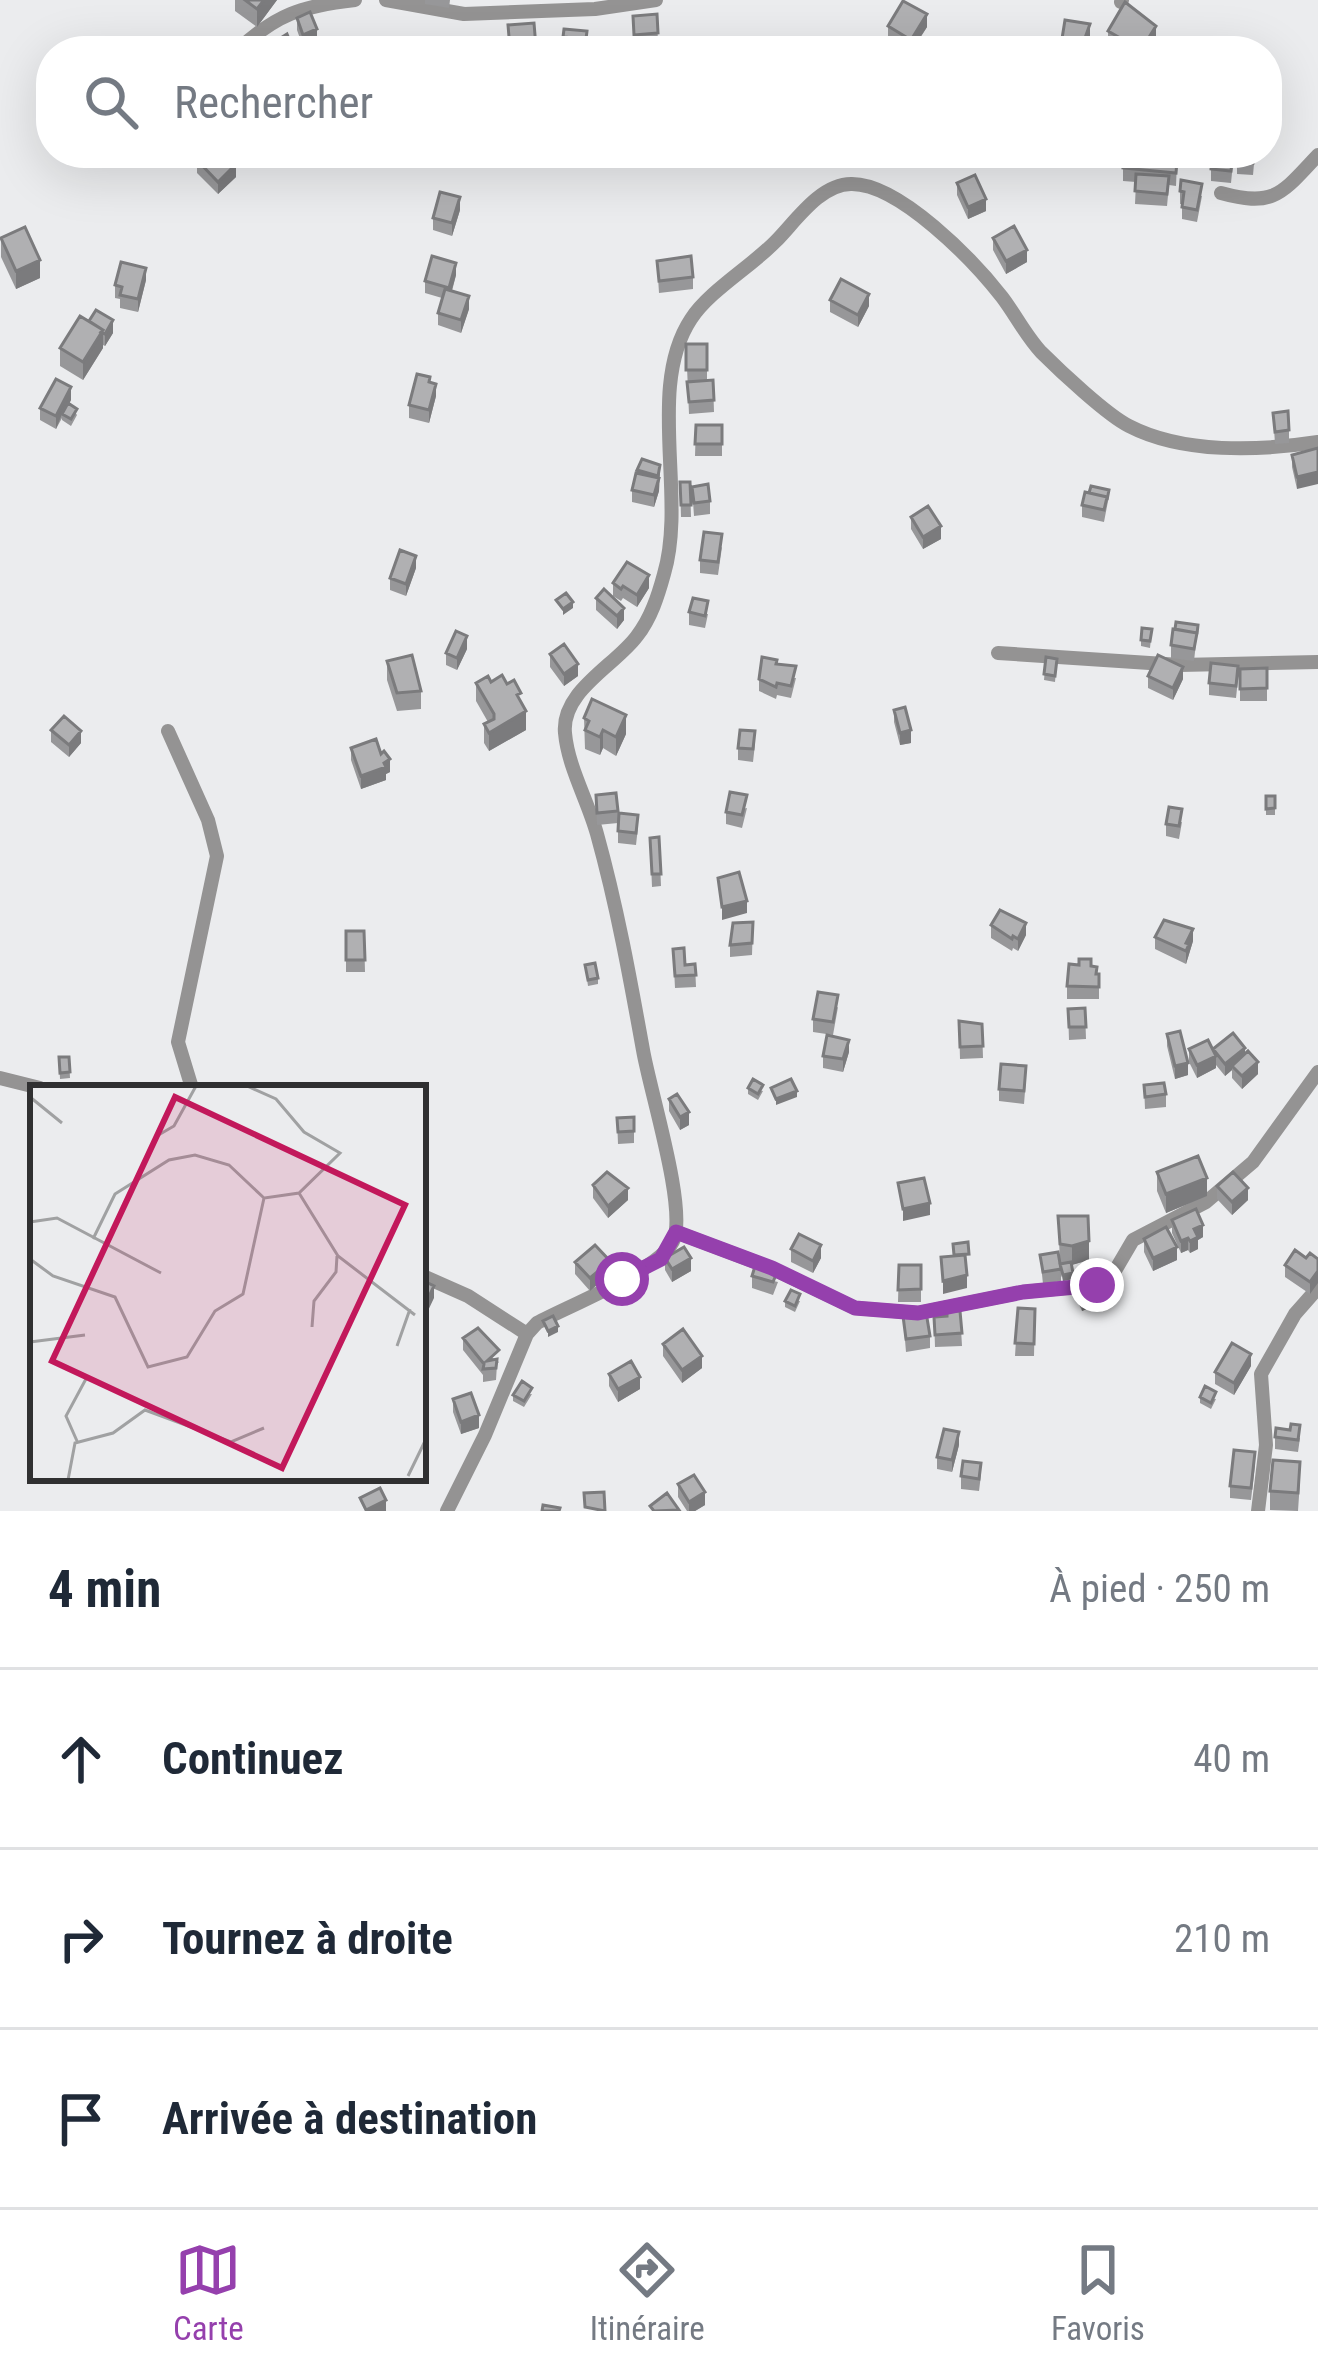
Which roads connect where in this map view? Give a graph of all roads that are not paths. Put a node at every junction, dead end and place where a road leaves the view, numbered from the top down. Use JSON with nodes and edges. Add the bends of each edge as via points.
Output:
{"nodes":[{"id":1,"x":356,"y":0,"type":"edge"},
{"id":2,"x":386,"y":0,"type":"edge"},
{"id":3,"x":656,"y":0,"type":"edge"},
{"id":4,"x":253,"y":36,"type":"edge"},
{"id":5,"x":1318,"y":155,"type":"edge"},
{"id":6,"x":1221,"y":193,"type":"dead end"},
{"id":7,"x":1318,"y":442,"type":"edge"},
{"id":8,"x":998,"y":652,"type":"dead end"},
{"id":9,"x":1318,"y":662,"type":"edge"},
{"id":10,"x":168,"y":730,"type":"dead end"},
{"id":11,"x":1318,"y":1072,"type":"edge"},
{"id":12,"x":0,"y":1078,"type":"edge"},
{"id":13,"x":191,"y":1085,"type":"edge"},
{"id":14,"x":30,"y":1086,"type":"edge"},
{"id":15,"x":676,"y":1232,"type":"junction"},
{"id":16,"x":426,"y":1277,"type":"edge"},
{"id":17,"x":1318,"y":1288,"type":"edge"},
{"id":18,"x":527,"y":1334,"type":"junction"},
{"id":19,"x":447,"y":1511,"type":"edge"},
{"id":20,"x":1258,"y":1511,"type":"edge"}],
"edges":[{"from":1,"to":4,"type":"street","via":[[282,17]]},
{"from":2,"to":3,"type":"street","via":[[464,14]]},
{"from":5,"to":6,"type":"street","via":[[1271,198]]},
{"from":7,"to":15,"type":"street","via":[[1225,446],[1161,440],[1124,424],[1039,350],[1000,295],[914,209],[852,184],[800,214],[692,317],[671,381],[674,481],[660,591],[637,637],[578,696],[565,733],[622,931]]},
{"from":8,"to":9,"type":"street","via":[[1180,665]]},
{"from":10,"to":13,"type":"street","via":[[218,856],[178,1042]]},
{"from":11,"to":15,"type":"street","via":[[1253,1162],[1206,1202],[1133,1240],[1097,1285],[918,1313],[855,1308]]},
{"from":12,"to":14,"type":"street"},
{"from":15,"to":18,"type":"street","via":[[661,1259]]},
{"from":16,"to":18,"type":"street"},
{"from":17,"to":20,"type":"street","via":[[1261,1374],[1266,1445]]},
{"from":18,"to":19,"type":"street"}]}
